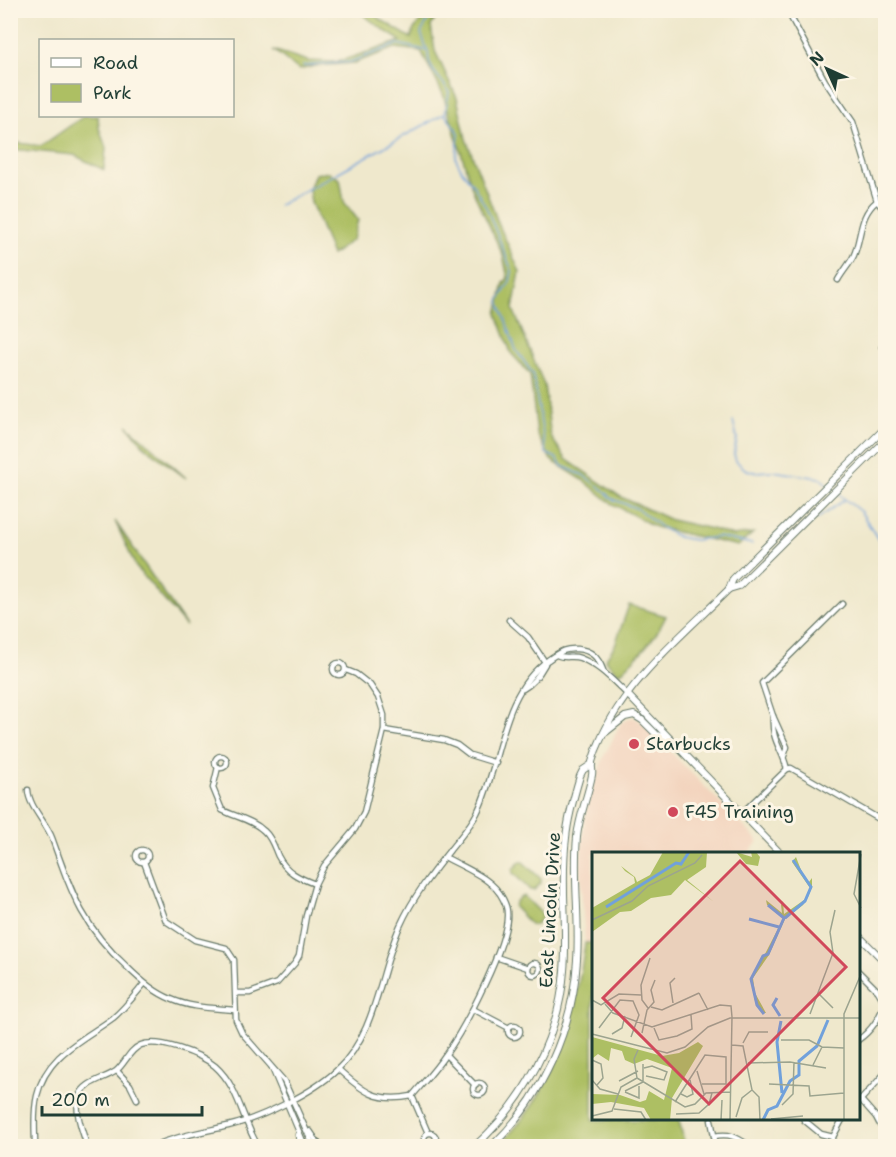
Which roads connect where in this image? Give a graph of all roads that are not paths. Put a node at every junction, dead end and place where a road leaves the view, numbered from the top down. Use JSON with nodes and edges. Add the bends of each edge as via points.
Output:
{"nodes":[{"id":1,"x":787,"y":10,"type":"edge"},
{"id":2,"x":877,"y":201,"type":"junction"},
{"id":3,"x":885,"y":213,"type":"edge"},
{"id":4,"x":838,"y":280,"type":"dead end"},
{"id":5,"x":885,"y":427,"type":"edge"},
{"id":6,"x":885,"y":440,"type":"edge"},
{"id":7,"x":820,"y":493,"type":"junction"},
{"id":8,"x":826,"y":499,"type":"junction"},
{"id":9,"x":729,"y":589,"type":"junction"},
{"id":10,"x":842,"y":604,"type":"dead end"},
{"id":11,"x":509,"y":621,"type":"dead end"},
{"id":12,"x":573,"y":649,"type":"junction"},
{"id":13,"x":557,"y":654,"type":"junction"},
{"id":14,"x":573,"y":657,"type":"junction"},
{"id":15,"x":545,"y":663,"type":"junction"},
{"id":16,"x":345,"y":670,"type":"dead end"},
{"id":17,"x":603,"y":670,"type":"junction"},
{"id":18,"x":627,"y":694,"type":"junction"},
{"id":19,"x":384,"y":730,"type":"junction"},
{"id":20,"x":603,"y":735,"type":"junction"},
{"id":21,"x":672,"y":740,"type":"junction"},
{"id":22,"x":496,"y":763,"type":"junction"},
{"id":23,"x":592,"y":764,"type":"junction"},
{"id":24,"x":218,"y":767,"type":"dead end"},
{"id":25,"x":787,"y":769,"type":"junction"},
{"id":26,"x":28,"y":790,"type":"dead end"},
{"id":27,"x":742,"y":813,"type":"junction"},
{"id":28,"x":885,"y":822,"type":"edge"},
{"id":29,"x":779,"y":852,"type":"edge"},
{"id":30,"x":445,"y":857,"type":"junction"},
{"id":31,"x":144,"y":862,"type":"dead end"},
{"id":32,"x":315,"y":884,"type":"junction"},
{"id":33,"x":860,"y":937,"type":"edge"},
{"id":34,"x":496,"y":957,"type":"junction"},
{"id":35,"x":885,"y":963,"type":"edge"},
{"id":36,"x":528,"y":968,"type":"dead end"},
{"id":37,"x":860,"y":973,"type":"edge"},
{"id":38,"x":144,"y":984,"type":"junction"},
{"id":39,"x":236,"y":993,"type":"junction"},
{"id":40,"x":473,"y":1009,"type":"junction"},
{"id":41,"x":234,"y":1010,"type":"junction"},
{"id":42,"x":508,"y":1028,"type":"dead end"},
{"id":43,"x":860,"y":1038,"type":"edge"},
{"id":44,"x":446,"y":1055,"type":"junction"},
{"id":45,"x":272,"y":1068,"type":"junction"},
{"id":46,"x":338,"y":1069,"type":"junction"},
{"id":47,"x":117,"y":1071,"type":"junction"},
{"id":48,"x":885,"y":1072,"type":"edge"},
{"id":49,"x":475,"y":1085,"type":"dead end"},
{"id":50,"x":412,"y":1096,"type":"junction"},
{"id":51,"x":137,"y":1099,"type":"dead end"},
{"id":52,"x":293,"y":1099,"type":"junction"},
{"id":53,"x":860,"y":1101,"type":"edge"},
{"id":54,"x":286,"y":1102,"type":"junction"},
{"id":55,"x":245,"y":1121,"type":"junction"},
{"id":56,"x":711,"y":1121,"type":"edge"},
{"id":57,"x":806,"y":1121,"type":"edge"},
{"id":58,"x":841,"y":1121,"type":"edge"},
{"id":59,"x":305,"y":1126,"type":"junction"},
{"id":60,"x":297,"y":1129,"type":"junction"},
{"id":61,"x":428,"y":1133,"type":"dead end"},
{"id":62,"x":714,"y":1136,"type":"junction"},
{"id":63,"x":885,"y":1136,"type":"edge"},
{"id":64,"x":833,"y":1137,"type":"junction"},
{"id":65,"x":166,"y":1141,"type":"junction"},
{"id":66,"x":312,"y":1143,"type":"dead end"},
{"id":67,"x":35,"y":1146,"type":"edge"},
{"id":68,"x":87,"y":1146,"type":"edge"},
{"id":69,"x":154,"y":1146,"type":"edge"},
{"id":70,"x":170,"y":1146,"type":"edge"},
{"id":71,"x":258,"y":1146,"type":"edge"},
{"id":72,"x":300,"y":1146,"type":"edge"},
{"id":73,"x":305,"y":1146,"type":"edge"},
{"id":74,"x":320,"y":1146,"type":"edge"},
{"id":75,"x":475,"y":1146,"type":"edge"},
{"id":76,"x":492,"y":1146,"type":"edge"},
{"id":77,"x":716,"y":1146,"type":"edge"},
{"id":78,"x":750,"y":1146,"type":"edge"},
{"id":79,"x":832,"y":1146,"type":"edge"}],
"edges":[{"from":1,"to":2,"type":"street","via":[[825,81],[853,122]]},
{"from":2,"to":3,"type":"street"},
{"from":2,"to":4,"type":"street","via":[[869,207],[856,251]]},
{"from":5,"to":7,"type":"main road","name":"East Lincoln Drive"},
{"from":6,"to":8,"type":"main road","name":"East Lincoln Drive"},
{"from":7,"to":8,"type":"main road"},
{"from":7,"to":9,"type":"main road","name":"East Lincoln Drive","via":[[733,579]]},
{"from":8,"to":9,"type":"main road","name":"East Lincoln Drive","via":[[739,586]]},
{"from":9,"to":18,"type":"main road","name":"East Lincoln Drive"},
{"from":10,"to":25,"type":"street","via":[[762,683],[787,747]]},
{"from":11,"to":15,"type":"street","via":[[528,637]]},
{"from":12,"to":13,"type":"street"},
{"from":12,"to":14,"type":"street"},
{"from":12,"to":17,"type":"street","via":[[590,652]]},
{"from":13,"to":14,"type":"street"},
{"from":13,"to":15,"type":"street"},
{"from":14,"to":17,"type":"street"},
{"from":15,"to":22,"type":"street","via":[[512,706]]},
{"from":16,"to":19,"type":"street","via":[[363,678],[374,691],[384,716]]},
{"from":17,"to":18,"type":"street"},
{"from":18,"to":20,"type":"main road","name":"East Lincoln Drive"},
{"from":18,"to":21,"type":"main road"},
{"from":19,"to":22,"type":"street","via":[[444,740]]},
{"from":19,"to":32,"type":"street","via":[[364,812]]},
{"from":20,"to":21,"type":"main road","via":[[625,717],[634,715],[657,735]]},
{"from":20,"to":23,"type":"main road","name":"East Lincoln Drive"},
{"from":21,"to":27,"type":"main road"},
{"from":22,"to":30,"type":"street","via":[[474,819]]},
{"from":23,"to":75,"type":"main road","name":"East Lincoln Drive","via":[[580,776],[566,837],[566,945],[556,1019],[525,1088]]},
{"from":23,"to":76,"type":"main road","name":"East Lincoln Drive","via":[[577,838],[577,959],[570,1009],[544,1078],[518,1118]]},
{"from":24,"to":32,"type":"street","via":[[213,788],[222,810],[260,827],[292,874]]},
{"from":25,"to":27,"type":"street"},
{"from":25,"to":28,"type":"street","via":[[795,769]]},
{"from":26,"to":38,"type":"street","via":[[79,909],[104,945]]},
{"from":27,"to":29,"type":"main road"},
{"from":30,"to":34,"type":"street","via":[[489,883],[503,900],[506,923]]},
{"from":30,"to":46,"type":"street","via":[[426,879],[406,913],[366,1028]]},
{"from":31,"to":39,"type":"street","via":[[166,921],[195,940],[226,948],[234,960]]},
{"from":32,"to":39,"type":"street","via":[[295,963],[277,983],[250,993]]},
{"from":33,"to":35,"type":"main road"},
{"from":34,"to":36,"type":"street"},
{"from":34,"to":40,"type":"street"},
{"from":37,"to":43,"type":"street","via":[[884,1001]]},
{"from":38,"to":41,"type":"street","via":[[192,1006]]},
{"from":38,"to":67,"type":"street","via":[[114,1017],[63,1052],[47,1073],[34,1109]]},
{"from":39,"to":41,"type":"street"},
{"from":40,"to":42,"type":"street"},
{"from":40,"to":44,"type":"street"},
{"from":41,"to":45,"type":"street","via":[[242,1033]]},
{"from":44,"to":49,"type":"street"},
{"from":44,"to":50,"type":"street"},
{"from":45,"to":52,"type":"street","via":[[280,1074]]},
{"from":45,"to":54,"type":"street"},
{"from":46,"to":50,"type":"street","via":[[357,1085],[384,1099]]},
{"from":46,"to":52,"type":"street"},
{"from":47,"to":51,"type":"street"},
{"from":47,"to":55,"type":"street","via":[[133,1050],[151,1043],[203,1057],[232,1087]]},
{"from":47,"to":68,"type":"street","via":[[92,1083],[78,1097],[78,1114]]},
{"from":48,"to":53,"type":"street"},
{"from":50,"to":61,"type":"street"},
{"from":52,"to":54,"type":"street"},
{"from":52,"to":59,"type":"street"},
{"from":53,"to":63,"type":"street","via":[[876,1117]]},
{"from":54,"to":55,"type":"street"},
{"from":54,"to":60,"type":"street"},
{"from":55,"to":65,"type":"street"},
{"from":55,"to":71,"type":"street"},
{"from":56,"to":62,"type":"street"},
{"from":57,"to":64,"type":"street","via":[[821,1134]]},
{"from":58,"to":64,"type":"street"},
{"from":59,"to":66,"type":"street"},
{"from":59,"to":74,"type":"street"},
{"from":60,"to":72,"type":"street"},
{"from":60,"to":73,"type":"street"},
{"from":62,"to":77,"type":"street"},
{"from":62,"to":78,"type":"street","via":[[734,1136]]},
{"from":64,"to":79,"type":"street"},
{"from":65,"to":69,"type":"street"},
{"from":65,"to":70,"type":"street"}]}
